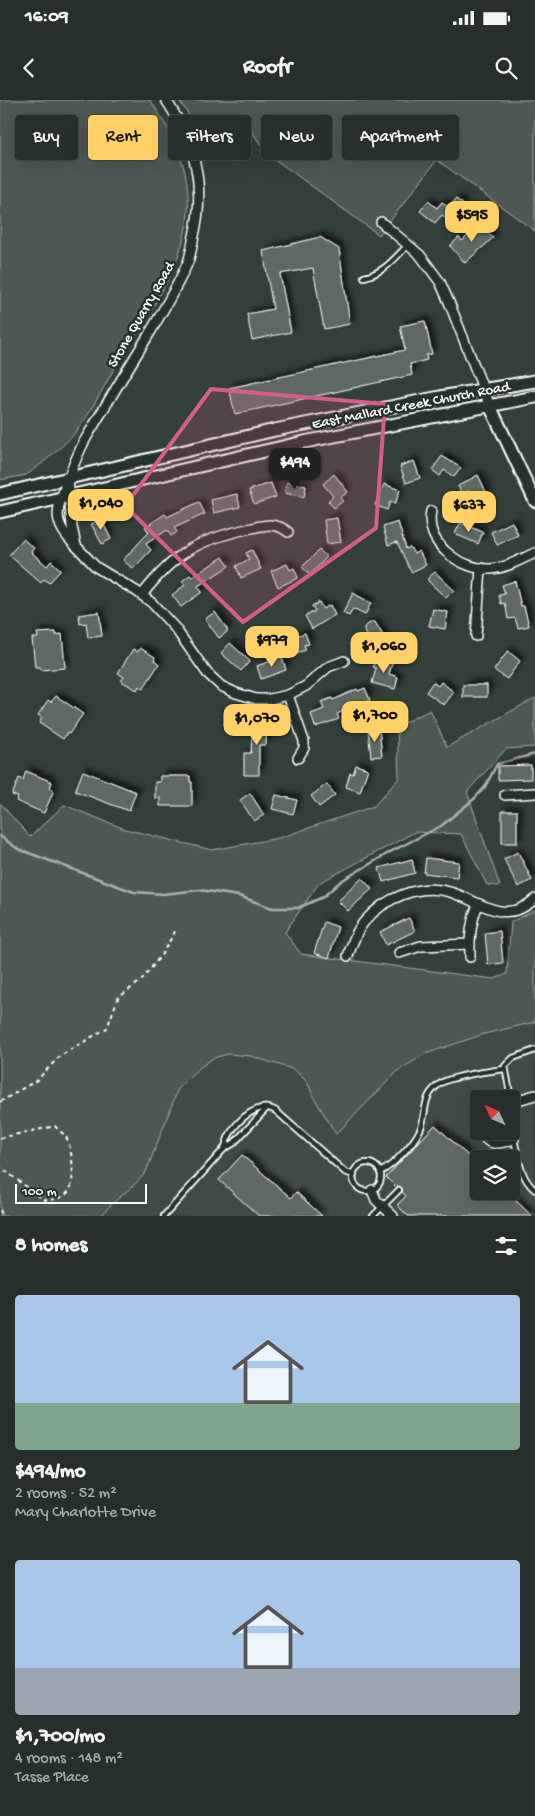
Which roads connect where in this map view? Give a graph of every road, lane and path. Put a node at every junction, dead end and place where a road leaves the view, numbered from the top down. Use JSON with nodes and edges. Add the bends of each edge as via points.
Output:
{"nodes":[{"id":1,"x":166,"y":100,"type":"edge"},
{"id":2,"x":381,"y":222,"type":"dead end"},
{"id":3,"x":409,"y":244,"type":"junction"},
{"id":4,"x":364,"y":277,"type":"dead end"},
{"id":5,"x":535,"y":381,"type":"edge"},
{"id":6,"x":484,"y":390,"type":"junction"},
{"id":7,"x":535,"y":397,"type":"edge"},
{"id":8,"x":490,"y":406,"type":"junction"},
{"id":9,"x":68,"y":478,"type":"junction"},
{"id":10,"x":0,"y":494,"type":"edge"},
{"id":11,"x":65,"y":497,"type":"junction"},
{"id":12,"x":535,"y":500,"type":"edge"},
{"id":13,"x":431,"y":511,"type":"dead end"},
{"id":14,"x":0,"y":512,"type":"edge"},
{"id":15,"x":288,"y":532,"type":"dead end"},
{"id":16,"x":76,"y":546,"type":"junction"},
{"id":17,"x":535,"y":553,"type":"edge"},
{"id":18,"x":481,"y":568,"type":"junction"},
{"id":19,"x":142,"y":595,"type":"junction"},
{"id":20,"x":476,"y":636,"type":"dead end"},
{"id":21,"x":344,"y":661,"type":"dead end"},
{"id":22,"x":288,"y":695,"type":"junction"},
{"id":23,"x":298,"y":758,"type":"dead end"},
{"id":24,"x":535,"y":793,"type":"edge"},
{"id":25,"x":505,"y":795,"type":"dead end"},
{"id":26,"x":535,"y":899,"type":"edge"},
{"id":27,"x":478,"y":904,"type":"junction"},
{"id":28,"x":177,"y":928,"type":"dead end"},
{"id":29,"x":470,"y":944,"type":"junction"},
{"id":30,"x":399,"y":953,"type":"dead end"},
{"id":31,"x":348,"y":956,"type":"dead end"},
{"id":32,"x":470,"y":957,"type":"dead end"},
{"id":33,"x":535,"y":1050,"type":"edge"},
{"id":34,"x":504,"y":1069,"type":"junction"},
{"id":35,"x":509,"y":1090,"type":"edge"},
{"id":36,"x":535,"y":1095,"type":"edge"},
{"id":37,"x":520,"y":1099,"type":"edge"},
{"id":38,"x":0,"y":1102,"type":"edge"},
{"id":39,"x":267,"y":1108,"type":"junction"},
{"id":40,"x":0,"y":1138,"type":"edge"},
{"id":41,"x":486,"y":1140,"type":"edge"},
{"id":42,"x":500,"y":1140,"type":"edge"},
{"id":43,"x":514,"y":1140,"type":"edge"},
{"id":44,"x":224,"y":1149,"type":"junction"},
{"id":45,"x":0,"y":1167,"type":"edge"},
{"id":46,"x":380,"y":1172,"type":"junction"},
{"id":47,"x":354,"y":1175,"type":"junction"},
{"id":48,"x":372,"y":1190,"type":"junction"},
{"id":49,"x":399,"y":1190,"type":"dead end"},
{"id":50,"x":535,"y":1190,"type":"edge"},
{"id":51,"x":382,"y":1206,"type":"junction"},
{"id":52,"x":0,"y":1210,"type":"edge"},
{"id":53,"x":3,"y":1216,"type":"edge"},
{"id":54,"x":164,"y":1216,"type":"edge"},
{"id":55,"x":373,"y":1216,"type":"edge"},
{"id":56,"x":393,"y":1216,"type":"edge"}],
"edges":[{"from":1,"to":9,"type":"street","name":"Stone Quarry Road","via":[[188,140],[197,170],[200,206],[188,261],[169,300],[85,440]]},
{"from":2,"to":3,"type":"street"},
{"from":3,"to":4,"type":"lane","via":[[385,269]]},
{"from":3,"to":6,"type":"street","via":[[427,262],[440,282]]},
{"from":5,"to":6,"type":"main road","name":"East Mallard Creek Church Road"},
{"from":6,"to":8,"type":"street"},
{"from":6,"to":9,"type":"main road","name":"East Mallard Creek Church Road","via":[[276,430]]},
{"from":7,"to":8,"type":"main road","name":"East Mallard Creek Church Road"},
{"from":8,"to":11,"type":"main road","name":"East Mallard Creek Church Road","via":[[304,442]]},
{"from":8,"to":12,"type":"main road"},
{"from":9,"to":10,"type":"main road","name":"East Mallard Creek Church Road"},
{"from":9,"to":11,"type":"street","name":"Stone Quarry Road"},
{"from":11,"to":14,"type":"main road","name":"East Mallard Creek Church Road"},
{"from":11,"to":16,"type":"street"},
{"from":11,"to":16,"type":"street","via":[[58,508],[58,518],[65,534]]},
{"from":13,"to":18,"type":"street","via":[[430,524],[443,549],[463,563]]},
{"from":15,"to":19,"type":"street","via":[[279,526],[268,525],[208,539],[169,564]]},
{"from":16,"to":19,"type":"street","via":[[96,567]]},
{"from":17,"to":18,"type":"street","via":[[504,566]]},
{"from":18,"to":20,"type":"street"},
{"from":19,"to":22,"type":"street","via":[[160,610],[221,686],[256,698]]},
{"from":21,"to":22,"type":"street","via":[[328,667],[306,686]]},
{"from":22,"to":23,"type":"street","via":[[304,741]]},
{"from":24,"to":25,"type":"street"},
{"from":26,"to":27,"type":"street","via":[[523,908],[506,912]]},
{"from":27,"to":29,"type":"street"},
{"from":27,"to":31,"type":"street","via":[[441,890],[405,893],[379,907],[365,921]]},
{"from":28,"to":38,"type":"path","via":[[142,980],[118,998],[108,1028],[60,1056],[37,1080]]},
{"from":29,"to":30,"type":"street","via":[[421,946]]},
{"from":29,"to":32,"type":"street"},
{"from":33,"to":34,"type":"lane","via":[[513,1058]]},
{"from":34,"to":35,"type":"lane"},
{"from":34,"to":46,"type":"lane","via":[[450,1079],[438,1085],[427,1099],[417,1134]]},
{"from":36,"to":37,"type":"street"},
{"from":39,"to":44,"type":"lane","via":[[234,1143]]},
{"from":39,"to":44,"type":"lane","via":[[258,1109],[243,1118],[230,1132]]},
{"from":39,"to":47,"type":"lane","via":[[276,1111],[345,1172]]},
{"from":40,"to":45,"type":"path","via":[[54,1126],[66,1138],[73,1174],[69,1191],[58,1199],[44,1200]]},
{"from":41,"to":42,"type":"street","via":[[491,1144]]},
{"from":43,"to":50,"type":"lane","via":[[524,1175]]},
{"from":44,"to":54,"type":"lane"},
{"from":46,"to":47,"type":"lane","via":[[376,1165],[364,1163],[357,1167]]},
{"from":46,"to":48,"type":"lane","via":[[380,1183]]},
{"from":47,"to":48,"type":"lane","via":[[357,1186]]},
{"from":48,"to":51,"type":"street"},
{"from":49,"to":51,"type":"lane"},
{"from":51,"to":55,"type":"lane"},
{"from":51,"to":56,"type":"street"},
{"from":52,"to":53,"type":"path"}]}
